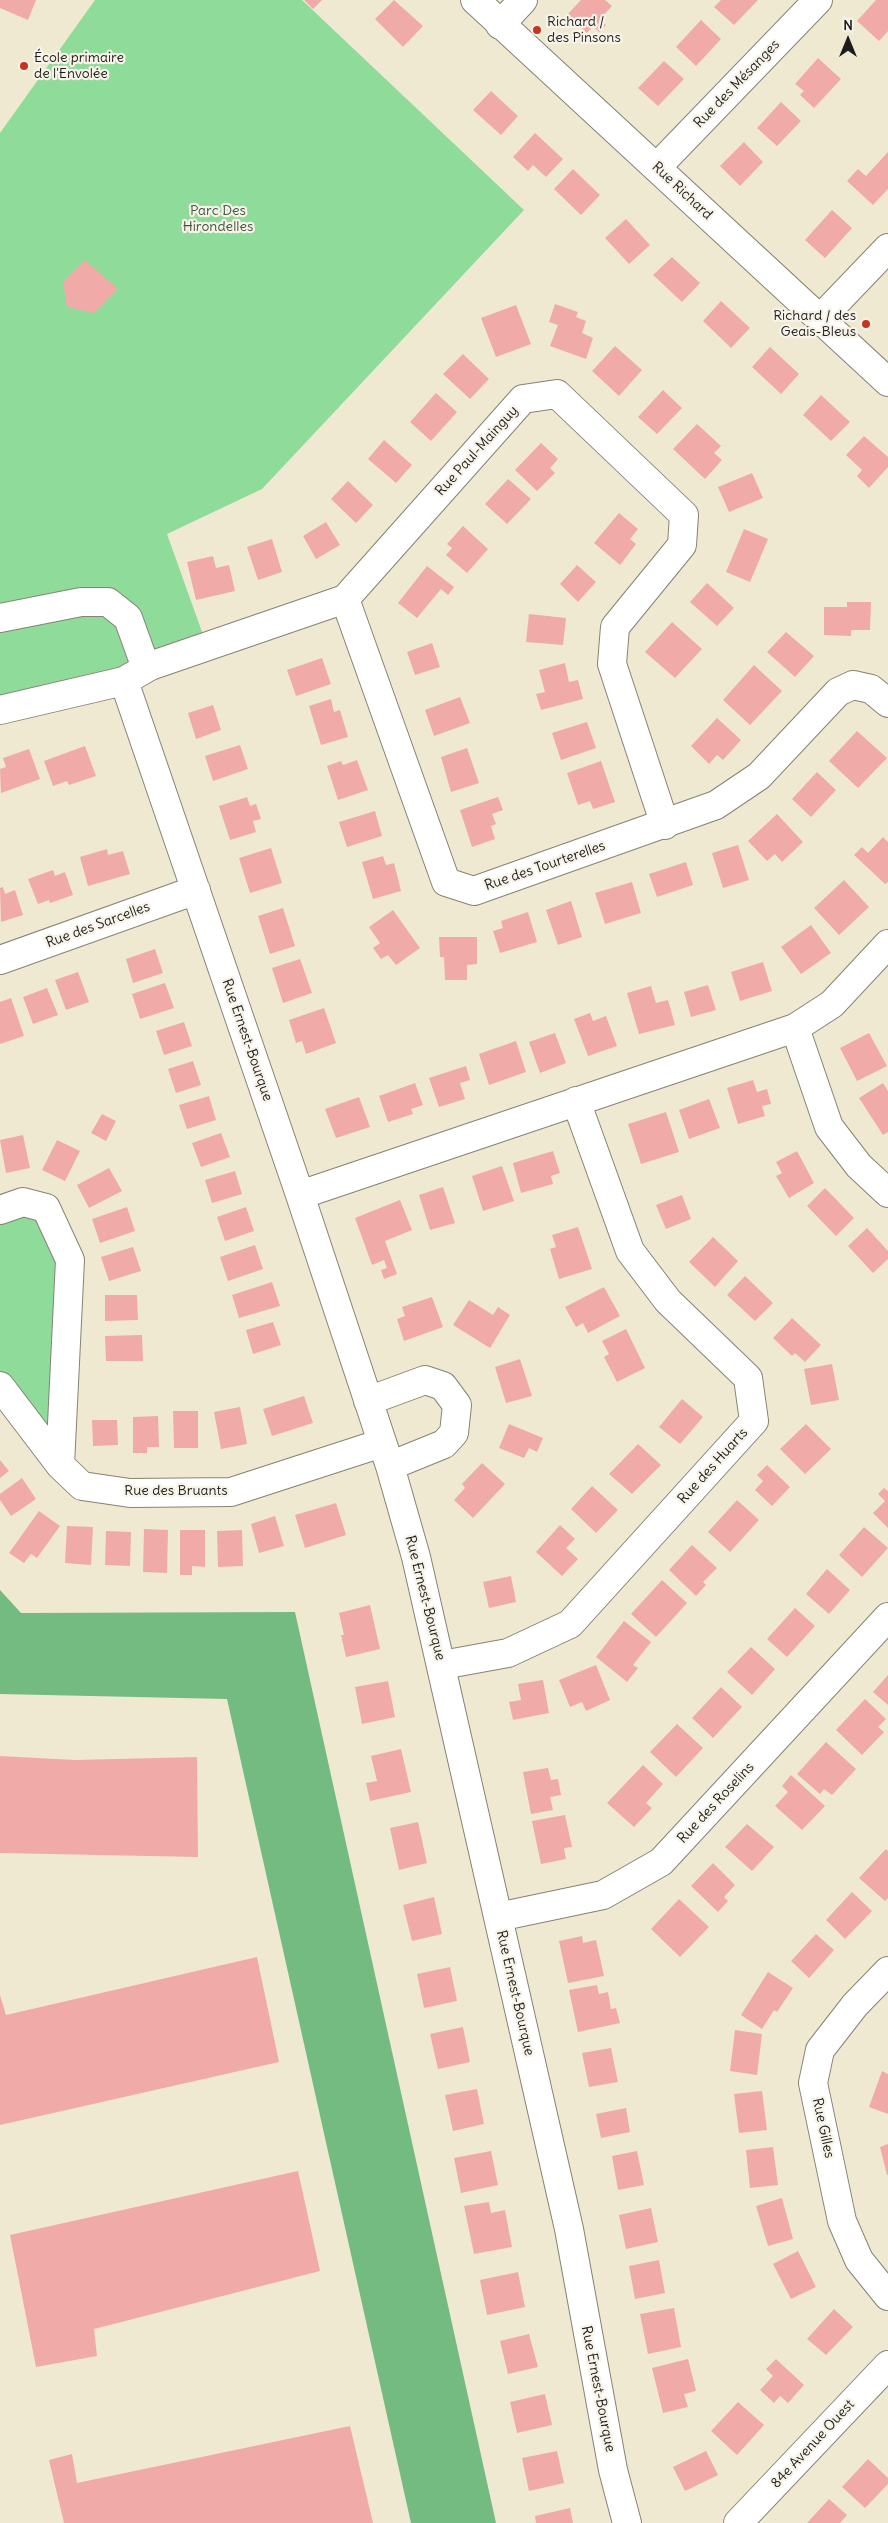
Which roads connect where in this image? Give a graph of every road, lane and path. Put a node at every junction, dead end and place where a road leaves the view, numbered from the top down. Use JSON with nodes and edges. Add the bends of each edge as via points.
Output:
{"nodes":[{"id":1,"x":475,"y":0,"type":"edge"},
{"id":2,"x":523,"y":0,"type":"edge"},
{"id":3,"x":818,"y":0,"type":"edge"},
{"id":4,"x":500,"y":25,"type":"junction"},
{"id":5,"x":657,"y":167,"type":"junction"},
{"id":6,"x":888,"y":248,"type":"edge"},
{"id":7,"x":820,"y":319,"type":"junction"},
{"id":8,"x":888,"y":382,"type":"edge"},
{"id":9,"x":345,"y":599,"type":"junction"},
{"id":10,"x":0,"y":618,"type":"edge"},
{"id":11,"x":135,"y":675,"type":"junction"},
{"id":12,"x":888,"y":703,"type":"edge"},
{"id":13,"x":0,"y":710,"type":"edge"},
{"id":14,"x":664,"y":825,"type":"junction"},
{"id":15,"x":196,"y":890,"type":"junction"},
{"id":16,"x":888,"y":944,"type":"edge"},
{"id":17,"x":0,"y":960,"type":"edge"},
{"id":18,"x":795,"y":1028,"type":"junction"},
{"id":19,"x":576,"y":1100,"type":"junction"},
{"id":20,"x":888,"y":1193,"type":"edge"},
{"id":21,"x":300,"y":1195,"type":"junction"},
{"id":22,"x":0,"y":1210,"type":"edge"},
{"id":23,"x":0,"y":1386,"type":"edge"},
{"id":24,"x":368,"y":1401,"type":"junction"},
{"id":25,"x":386,"y":1454,"type":"junction"},
{"id":26,"x":60,"y":1465,"type":"junction"},
{"id":27,"x":888,"y":1617,"type":"edge"},
{"id":28,"x":442,"y":1665,"type":"junction"},
{"id":29,"x":498,"y":1917,"type":"junction"},
{"id":30,"x":888,"y":1971,"type":"edge"},
{"id":31,"x":888,"y":2296,"type":"edge"},
{"id":32,"x":888,"y":2365,"type":"edge"},
{"id":33,"x":627,"y":2523,"type":"edge"},
{"id":34,"x":738,"y":2523,"type":"edge"}],
"edges":[{"from":1,"to":4,"type":"street","name":"Rue Richard"},
{"from":2,"to":4,"type":"street"},
{"from":3,"to":5,"type":"street","name":"Rue des Mésanges"},
{"from":4,"to":5,"type":"street","name":"Rue Richard"},
{"from":5,"to":7,"type":"street","name":"Rue Richard"},
{"from":6,"to":7,"type":"street"},
{"from":7,"to":8,"type":"street","name":"Rue Richard"},
{"from":9,"to":11,"type":"street","name":"Rue Paul-Mainguy"},
{"from":9,"to":14,"type":"street","name":"Rue des Tourterelles","via":[[446,882],[474,891]]},
{"from":9,"to":14,"type":"street","name":"Rue Paul-Mainguy","via":[[523,399],[557,394],[684,515],[682,545],[615,627],[612,664]]},
{"from":10,"to":11,"type":"street","name":"Rue Ernest-Bourque","via":[[80,602],[108,602],[128,618]]},
{"from":11,"to":13,"type":"street","name":"Rue Paul-Mainguy"},
{"from":11,"to":15,"type":"street","name":"Rue Ernest-Bourque"},
{"from":12,"to":14,"type":"street","name":"Rue des Tourterelles","via":[[871,689],[853,685],[838,692],[758,776],[716,805]]},
{"from":15,"to":17,"type":"street","name":"Rue des Sarcelles"},
{"from":15,"to":21,"type":"street","name":"Rue Ernest-Bourque"},
{"from":16,"to":18,"type":"street","via":[[832,1004]]},
{"from":18,"to":19,"type":"street"},
{"from":18,"to":20,"type":"street","via":[[829,1127],[859,1166]]},
{"from":19,"to":21,"type":"street"},
{"from":19,"to":28,"type":"street","name":"Rue des Huarts","via":[[630,1251],[668,1301],[748,1378],[754,1421],[570,1624],[508,1653]]},
{"from":21,"to":24,"type":"street","name":"Rue Ernest-Bourque"},
{"from":22,"to":26,"type":"street","via":[[23,1202],[46,1208],[70,1260]]},
{"from":23,"to":26,"type":"street","name":"Rue des Bruants"},
{"from":24,"to":25,"type":"street","name":"Rue Ernest-Bourque"},
{"from":24,"to":25,"type":"street","via":[[425,1380],[443,1386],[457,1405],[454,1433],[444,1444]]},
{"from":25,"to":26,"type":"street","name":"Rue des Bruants","via":[[231,1492],[130,1493],[82,1486]]},
{"from":25,"to":28,"type":"street","name":"Rue Ernest-Bourque","via":[[416,1557]]},
{"from":27,"to":29,"type":"street","name":"Rue des Roselins","via":[[661,1862],[603,1895]]},
{"from":28,"to":29,"type":"street","name":"Rue Ernest-Bourque"},
{"from":29,"to":33,"type":"street","name":"Rue Ernest-Bourque","via":[[569,2229],[613,2470]]},
{"from":30,"to":31,"type":"street","name":"Rue Gilles","via":[[855,2005],[820,2050],[813,2083],[842,2221],[859,2260]]},
{"from":32,"to":34,"type":"street","name":"84e Avenue Ouest"}]}
